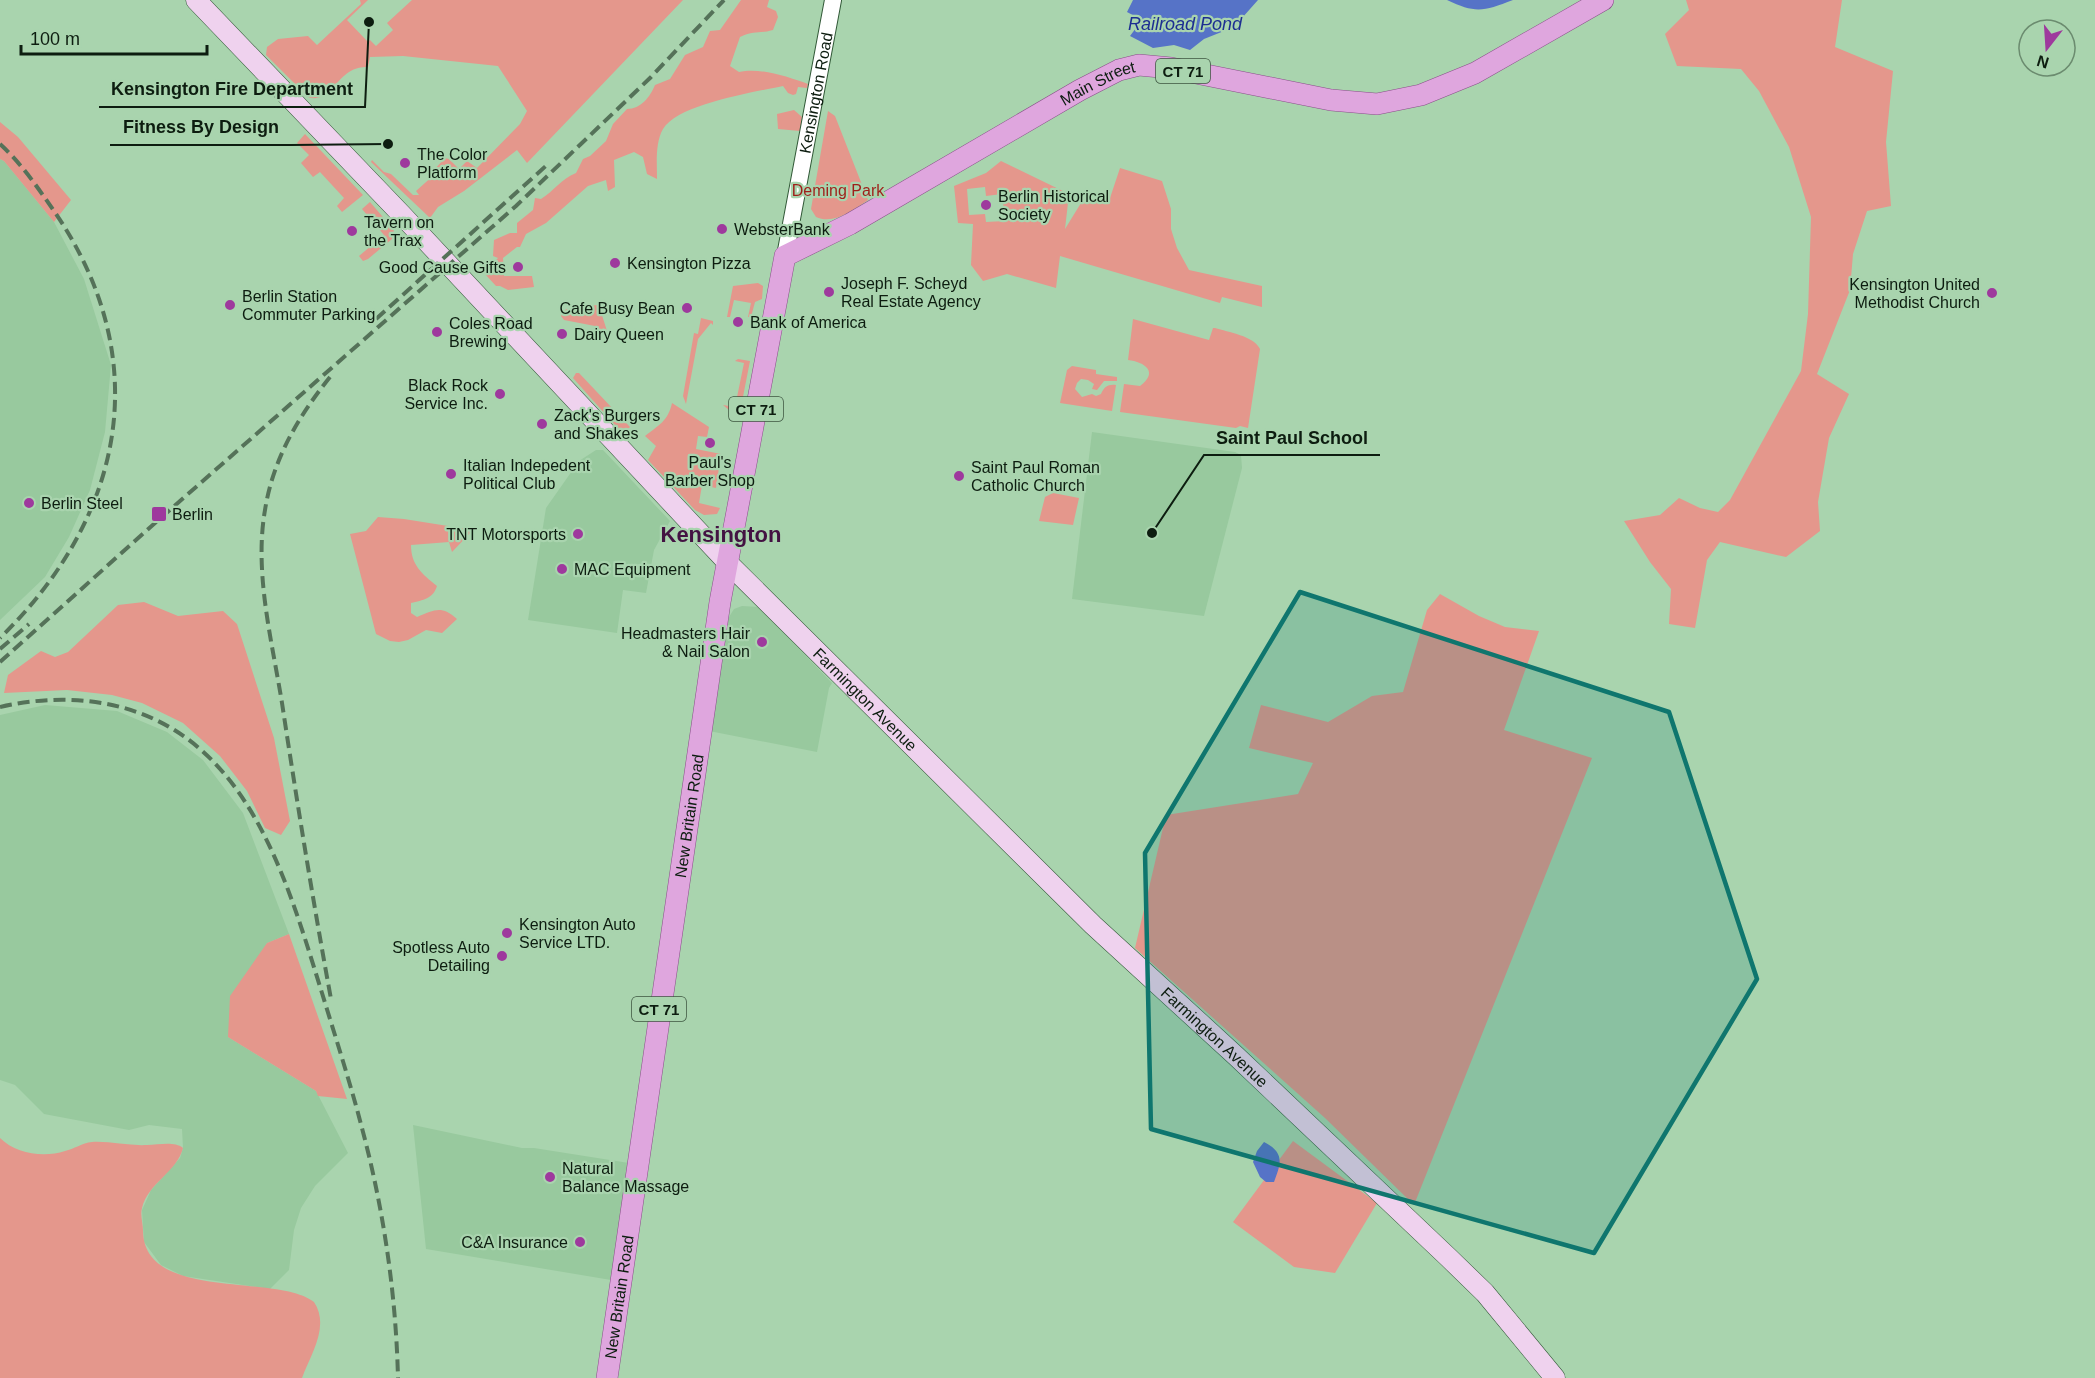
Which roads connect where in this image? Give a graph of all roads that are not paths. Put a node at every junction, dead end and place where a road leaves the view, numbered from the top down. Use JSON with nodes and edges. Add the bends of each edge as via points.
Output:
{"nodes":[{"id":1,"x":196,"y":0,"type":"edge"},
{"id":2,"x":834,"y":0,"type":"edge"},
{"id":3,"x":1603,"y":0,"type":"edge"},
{"id":4,"x":785,"y":256,"type":"junction"},
{"id":5,"x":727,"y":562,"type":"junction"},
{"id":6,"x":607,"y":1378,"type":"edge"},
{"id":7,"x":1555,"y":1378,"type":"edge"}],
"edges":[{"from":1,"to":5,"type":"main road","name":"Farmington Avenue"},
{"from":2,"to":4,"type":"street","name":"Kensington Road"},
{"from":3,"to":4,"type":"main road","name":"Main Street","number":"CT 71","via":[[1475,73],[1421,96],[1377,104],[1331,100],[1172,68],[1139,65],[1119,70],[850,224]]},
{"from":4,"to":5,"type":"main road","name":"New Britain Road","number":"CT 71"},
{"from":5,"to":6,"type":"main road","name":"New Britain Road","number":"CT 71"},
{"from":5,"to":7,"type":"main road","name":"Farmington Avenue","via":[[1094,926],[1485,1293]]}]}
